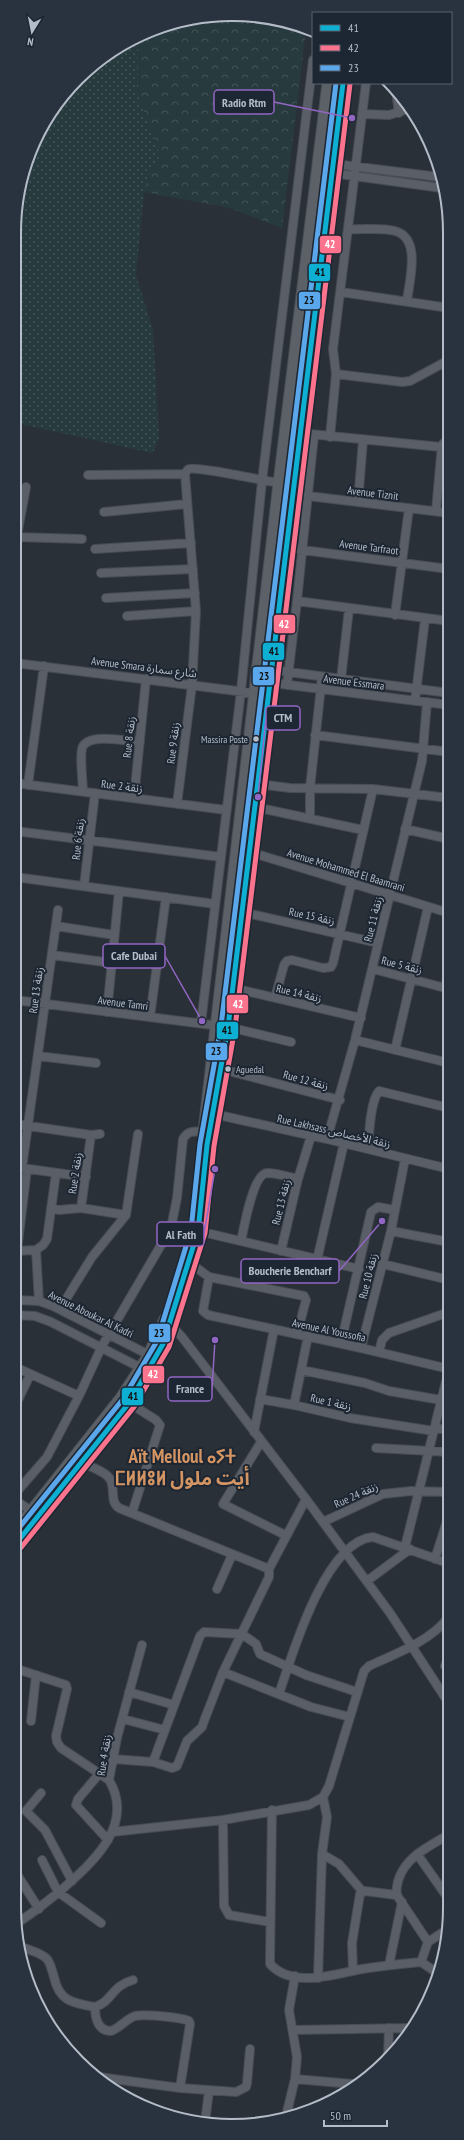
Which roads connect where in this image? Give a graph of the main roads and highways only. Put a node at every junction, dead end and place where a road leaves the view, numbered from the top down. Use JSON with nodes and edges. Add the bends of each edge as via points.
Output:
{"nodes":[{"id":1,"x":328,"y":84,"type":"edge"},
{"id":2,"x":343,"y":84,"type":"edge"},
{"id":3,"x":234,"y":866,"type":"junction"},
{"id":4,"x":247,"y":868,"type":"junction"},
{"id":5,"x":168,"y":1321,"type":"junction"},
{"id":6,"x":145,"y":1370,"type":"junction"},
{"id":7,"x":36,"y":1514,"type":"junction"},
{"id":8,"x":21,"y":1527,"type":"edge"},
{"id":9,"x":21,"y":1536,"type":"edge"}],
"edges":[{"from":1,"to":3,"type":"main road"},
{"from":2,"to":4,"type":"main road"},
{"from":3,"to":4,"type":"main road"},
{"from":3,"to":5,"type":"main road","via":[[190,1235]]},
{"from":4,"to":5,"type":"main road","via":[[228,1027],[207,1145],[198,1231],[190,1263]]},
{"from":5,"to":6,"type":"main road"},
{"from":6,"to":7,"type":"main road","via":[[121,1398]]},
{"from":6,"to":7,"type":"main road","via":[[129,1403]]},
{"from":7,"to":8,"type":"main road"},
{"from":7,"to":9,"type":"main road"}]}
